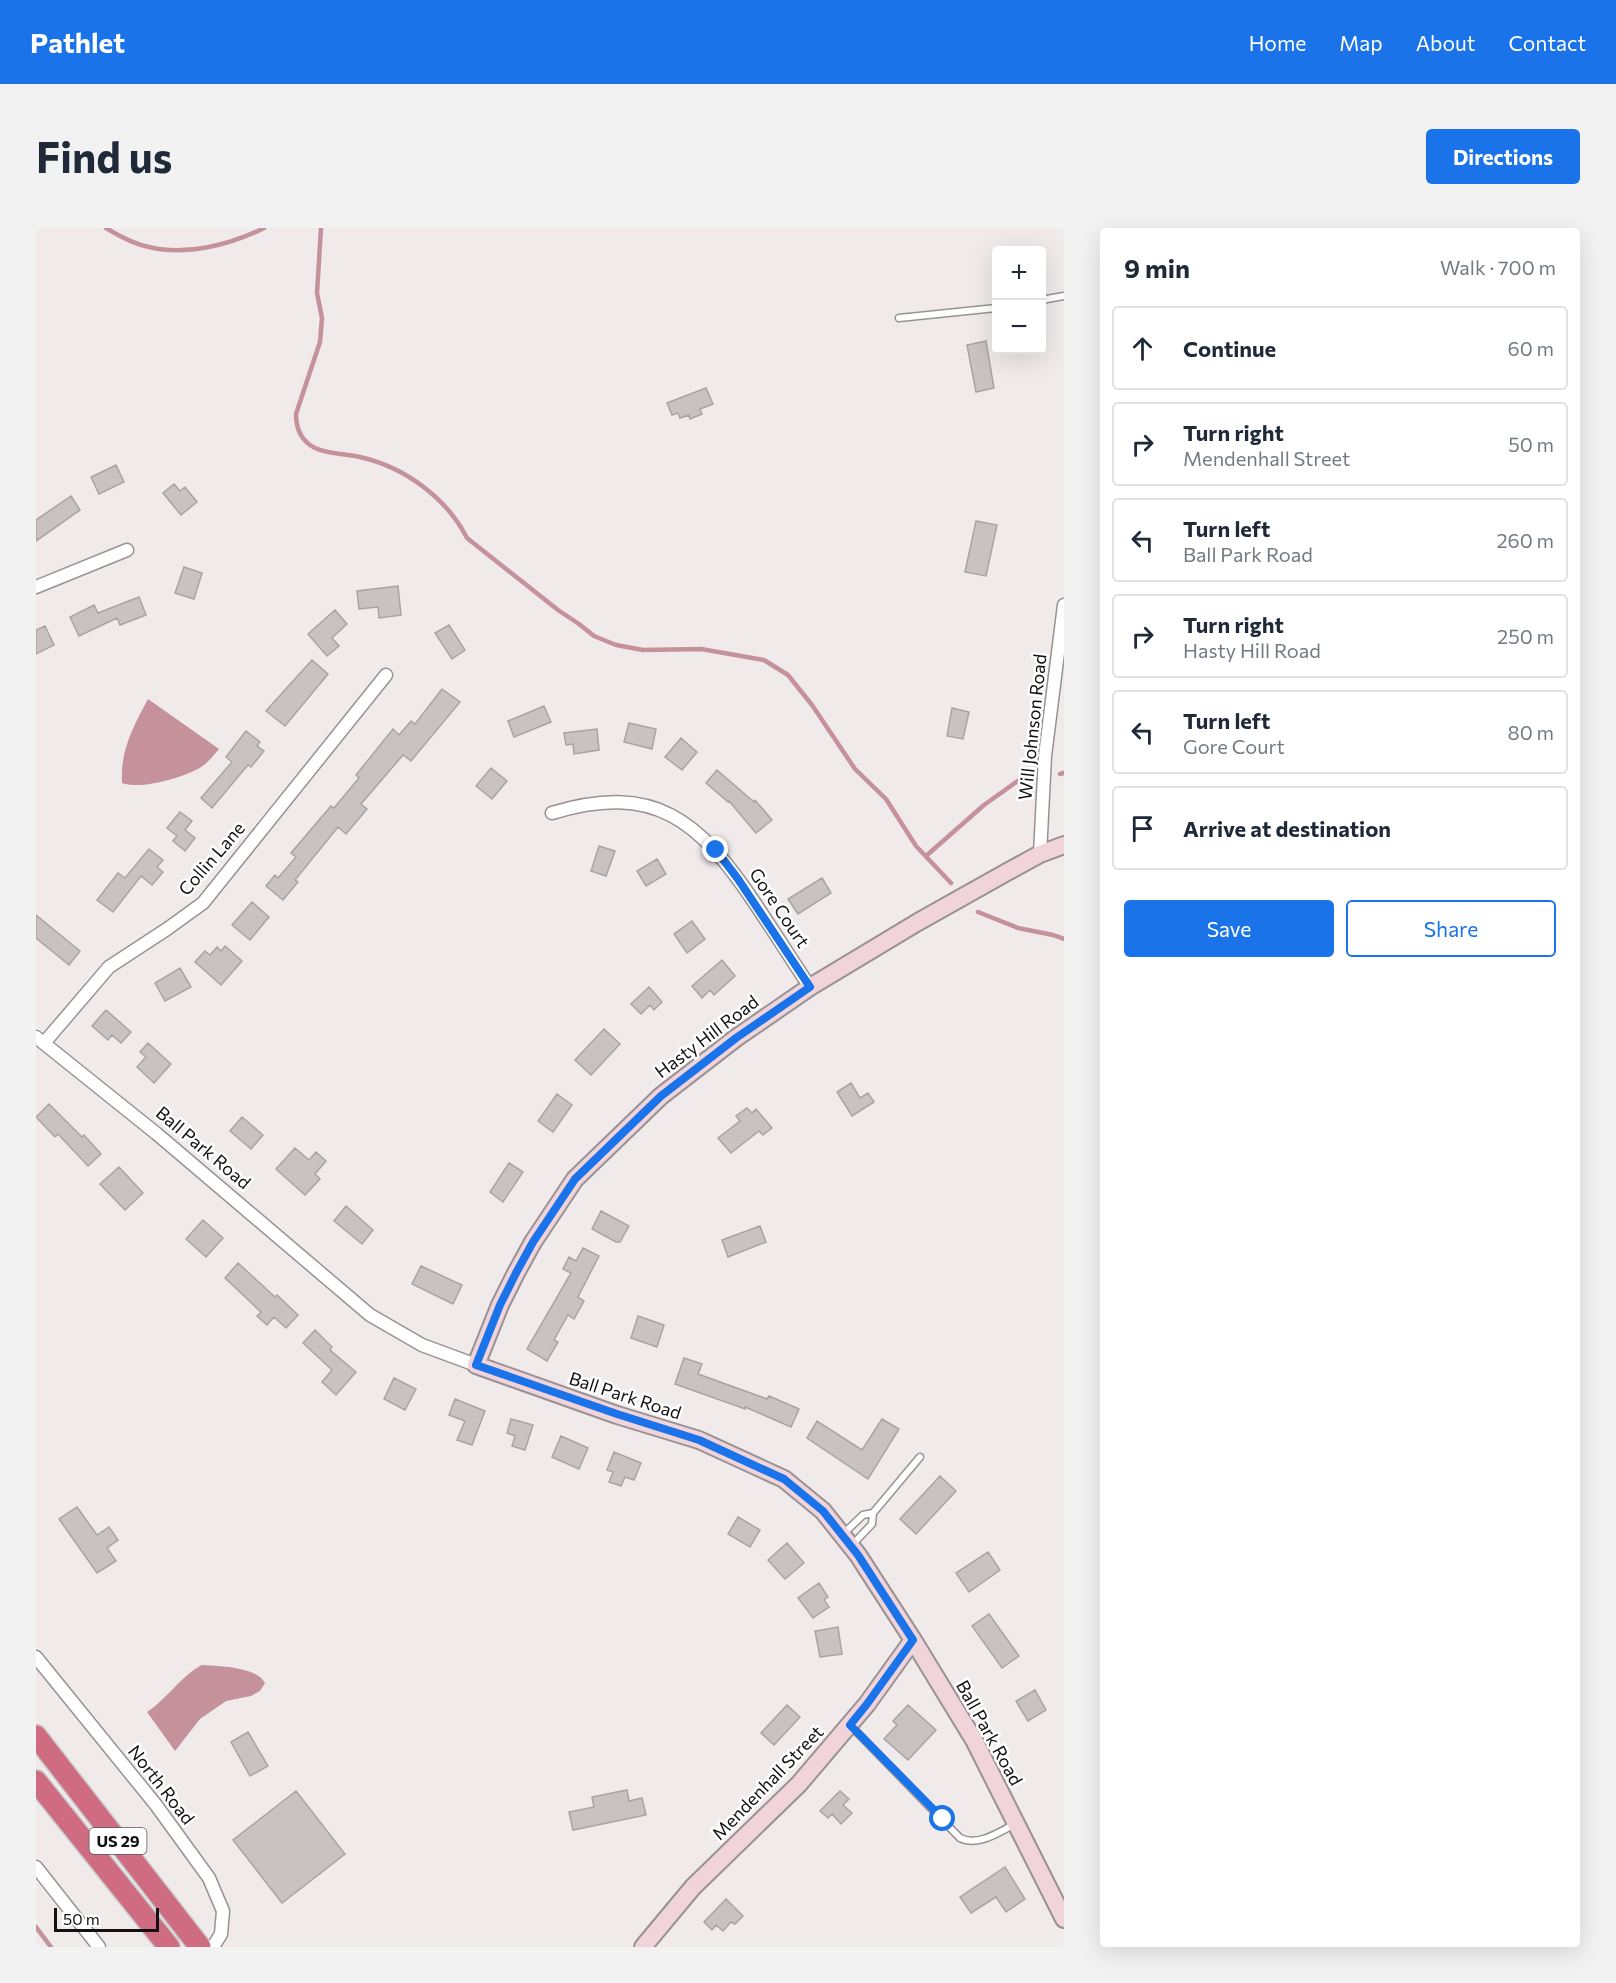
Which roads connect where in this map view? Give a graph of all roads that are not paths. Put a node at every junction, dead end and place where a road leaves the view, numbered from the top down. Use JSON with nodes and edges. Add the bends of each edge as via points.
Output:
{"nodes":[{"id":1,"x":1064,"y":296,"type":"edge"},
{"id":2,"x":1046,"y":299,"type":"edge"},
{"id":3,"x":992,"y":308,"type":"edge"},
{"id":4,"x":899,"y":318,"type":"dead end"},
{"id":5,"x":127,"y":549,"type":"dead end"},
{"id":6,"x":36,"y":587,"type":"edge"},
{"id":7,"x":1064,"y":605,"type":"edge"},
{"id":8,"x":386,"y":675,"type":"dead end"},
{"id":9,"x":552,"y":813,"type":"dead end"},
{"id":10,"x":1064,"y":845,"type":"edge"},
{"id":11,"x":1040,"y":854,"type":"junction"},
{"id":12,"x":810,"y":987,"type":"junction"},
{"id":13,"x":40,"y":1040,"type":"edge"},
{"id":14,"x":476,"y":1365,"type":"junction"},
{"id":15,"x":920,"y":1457,"type":"dead end"},
{"id":16,"x":873,"y":1513,"type":"junction"},
{"id":17,"x":847,"y":1541,"type":"junction"},
{"id":18,"x":913,"y":1640,"type":"junction"},
{"id":19,"x":36,"y":1657,"type":"edge"},
{"id":20,"x":850,"y":1725,"type":"junction"},
{"id":21,"x":36,"y":1736,"type":"edge"},
{"id":22,"x":36,"y":1781,"type":"edge"},
{"id":23,"x":1017,"y":1824,"type":"junction"},
{"id":24,"x":36,"y":1867,"type":"edge"},
{"id":25,"x":1064,"y":1919,"type":"edge"},
{"id":26,"x":99,"y":1947,"type":"edge"},
{"id":27,"x":169,"y":1947,"type":"edge"},
{"id":28,"x":200,"y":1947,"type":"edge"},
{"id":29,"x":213,"y":1947,"type":"edge"},
{"id":30,"x":643,"y":1947,"type":"edge"}],
"edges":[{"from":1,"to":2,"type":"lane"},
{"from":3,"to":4,"type":"lane"},
{"from":5,"to":6,"type":"street"},
{"from":7,"to":11,"type":"street","name":"Will Johnson Road","via":[[1045,756]]},
{"from":8,"to":13,"type":"street","name":"Collin Lane","via":[[203,903],[109,966]]},
{"from":9,"to":12,"type":"street","name":"Gore Court","via":[[610,801],[645,805],[673,815],[696,830],[738,879]]},
{"from":10,"to":11,"type":"street","name":"Hasty Hill Road"},
{"from":11,"to":12,"type":"street","name":"Hasty Hill Road"},
{"from":12,"to":14,"type":"street","name":"Hasty Hill Road","via":[[661,1096],[575,1179],[516,1273]]},
{"from":13,"to":14,"type":"street","name":"Ball Park Road","via":[[370,1314],[422,1345]]},
{"from":14,"to":17,"type":"street","name":"Ball Park Road","via":[[699,1440],[784,1479],[823,1511]]},
{"from":15,"to":16,"type":"lane"},
{"from":16,"to":17,"type":"lane","via":[[863,1515]]},
{"from":16,"to":17,"type":"lane","via":[[872,1524]]},
{"from":17,"to":18,"type":"street","name":"Ball Park Road"},
{"from":18,"to":20,"type":"street","name":"Mendenhall Street"},
{"from":18,"to":23,"type":"street","name":"Ball Park Road","via":[[974,1740]]},
{"from":19,"to":29,"type":"street","name":"North Road","via":[[209,1878],[223,1911],[221,1934]]},
{"from":20,"to":23,"type":"lane","via":[[960,1838],[979,1841]]},
{"from":20,"to":30,"type":"street","name":"Mendenhall Street","via":[[799,1784],[693,1887]]},
{"from":21,"to":28,"type":"highway","number":"US 29"},
{"from":22,"to":27,"type":"highway","number":"US 29"},
{"from":23,"to":25,"type":"street","name":"Ball Park Road"},
{"from":24,"to":26,"type":"street"}]}
